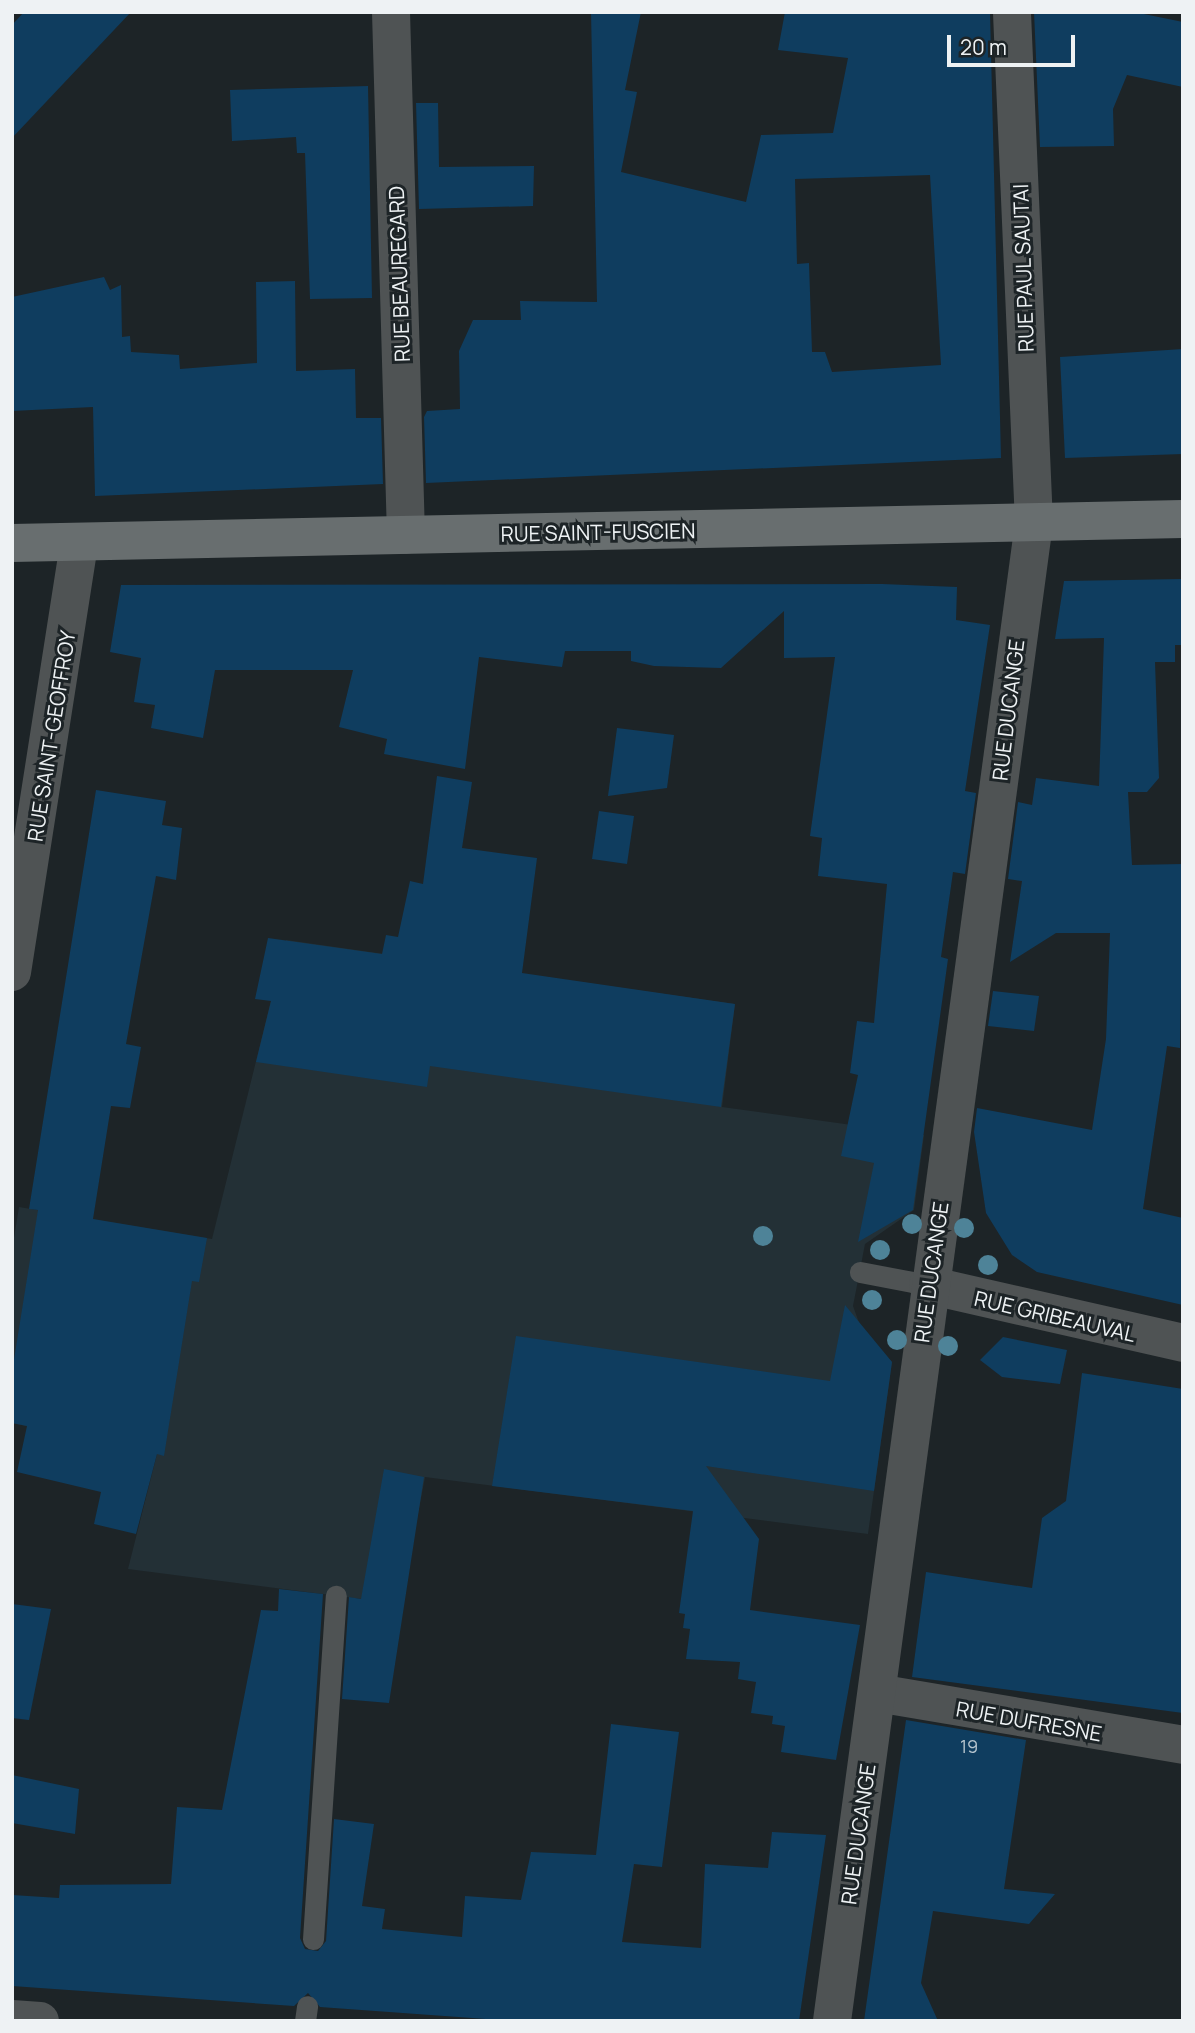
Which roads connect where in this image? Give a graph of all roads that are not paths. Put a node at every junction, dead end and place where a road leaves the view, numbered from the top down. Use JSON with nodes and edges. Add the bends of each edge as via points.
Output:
{"nodes":[{"id":1,"x":391,"y":12,"type":"edge"},
{"id":2,"x":1013,"y":12,"type":"edge"},
{"id":3,"x":1183,"y":519,"type":"edge"},
{"id":4,"x":1034,"y":523,"type":"junction"},
{"id":5,"x":406,"y":535,"type":"junction"},
{"id":6,"x":79,"y":542,"type":"junction"},
{"id":7,"x":12,"y":543,"type":"edge"},
{"id":8,"x":12,"y":972,"type":"edge"},
{"id":9,"x":860,"y":1272,"type":"dead end"},
{"id":10,"x":928,"y":1285,"type":"junction"},
{"id":11,"x":1183,"y":1343,"type":"edge"},
{"id":12,"x":336,"y":1596,"type":"dead end"},
{"id":13,"x":877,"y":1693,"type":"junction"},
{"id":14,"x":1183,"y":1745,"type":"edge"},
{"id":15,"x":313,"y":1939,"type":"dead end"},
{"id":16,"x":12,"y":2019,"type":"edge"},
{"id":17,"x":40,"y":2021,"type":"edge"},
{"id":18,"x":832,"y":2021,"type":"edge"}],
"edges":[{"from":1,"to":5,"type":"street","name":"RUE BEAUREGARD"},
{"from":2,"to":4,"type":"street","name":"RUE PAUL SAUTAI"},
{"from":3,"to":4,"type":"main road","name":"RUE SAINT-FUSCIEN"},
{"from":4,"to":5,"type":"main road","name":"RUE SAINT-FUSCIEN"},
{"from":4,"to":10,"type":"street","name":"RUE DUCANGE"},
{"from":5,"to":6,"type":"main road","name":"RUE SAINT-FUSCIEN"},
{"from":6,"to":7,"type":"main road","name":"RUE SAINT-FUSCIEN"},
{"from":6,"to":8,"type":"street","name":"RUE SAINT-GEOFFROY"},
{"from":9,"to":10,"type":"lane"},
{"from":10,"to":11,"type":"street","name":"RUE GRIBEAUVAL"},
{"from":10,"to":13,"type":"street","name":"RUE DUCANGE"},
{"from":12,"to":15,"type":"lane"},
{"from":13,"to":14,"type":"street","name":"RUE DUFRESNE"},
{"from":13,"to":18,"type":"street","name":"RUE DUCANGE"},
{"from":16,"to":17,"type":"street"}]}
